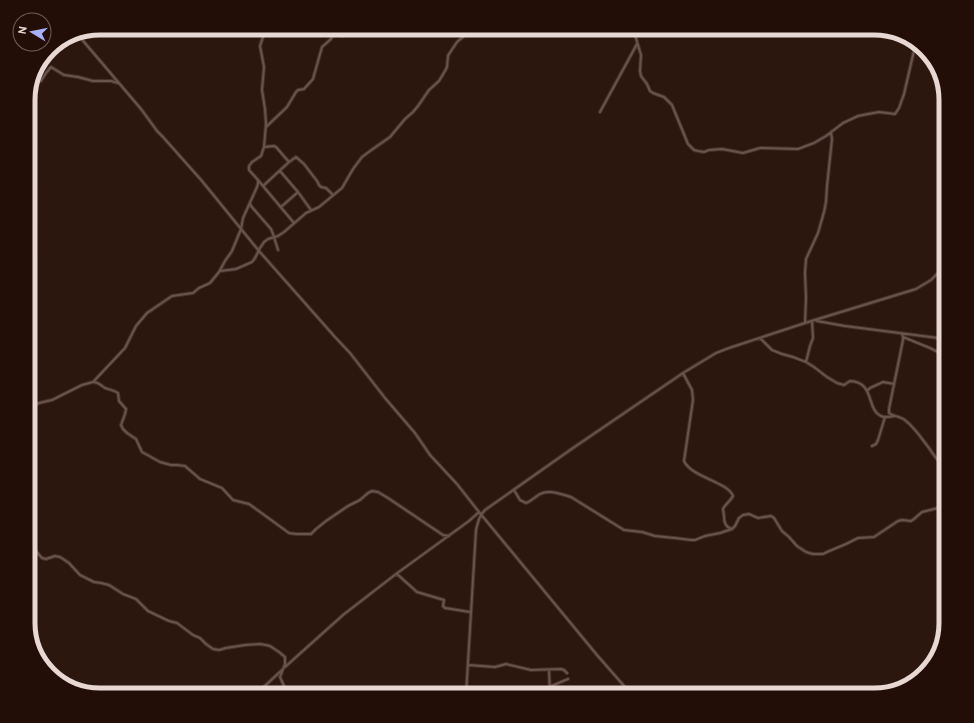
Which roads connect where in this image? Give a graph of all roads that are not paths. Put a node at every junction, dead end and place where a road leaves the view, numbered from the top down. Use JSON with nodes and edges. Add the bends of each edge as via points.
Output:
{"nodes":[{"id":1,"x":264,"y":35,"type":"edge"},
{"id":2,"x":333,"y":35,"type":"edge"},
{"id":3,"x":464,"y":35,"type":"edge"},
{"id":4,"x":635,"y":35,"type":"edge"},
{"id":5,"x":81,"y":38,"type":"edge"},
{"id":6,"x":638,"y":43,"type":"junction"},
{"id":7,"x":914,"y":49,"type":"edge"},
{"id":8,"x":37,"y":82,"type":"edge"},
{"id":9,"x":119,"y":83,"type":"junction"},
{"id":10,"x":600,"y":112,"type":"dead end"},
{"id":11,"x":266,"y":127,"type":"junction"},
{"id":12,"x":831,"y":132,"type":"junction"},
{"id":13,"x":264,"y":147,"type":"junction"},
{"id":14,"x":289,"y":162,"type":"junction"},
{"id":15,"x":280,"y":171,"type":"junction"},
{"id":16,"x":258,"y":180,"type":"junction"},
{"id":17,"x":263,"y":186,"type":"junction"},
{"id":18,"x":298,"y":192,"type":"junction"},
{"id":19,"x":333,"y":195,"type":"junction"},
{"id":20,"x":250,"y":203,"type":"junction"},
{"id":21,"x":281,"y":207,"type":"junction"},
{"id":22,"x":311,"y":210,"type":"junction"},
{"id":23,"x":294,"y":223,"type":"junction"},
{"id":24,"x":241,"y":229,"type":"junction"},
{"id":25,"x":274,"y":237,"type":"junction"},
{"id":26,"x":278,"y":250,"type":"dead end"},
{"id":27,"x":259,"y":251,"type":"junction"},
{"id":28,"x":219,"y":272,"type":"junction"},
{"id":29,"x":939,"y":272,"type":"edge"},
{"id":30,"x":816,"y":320,"type":"junction"},
{"id":31,"x":812,"y":321,"type":"junction"},
{"id":32,"x":805,"y":323,"type":"junction"},
{"id":33,"x":902,"y":335,"type":"junction"},
{"id":34,"x":760,"y":338,"type":"junction"},
{"id":35,"x":939,"y":338,"type":"edge"},
{"id":36,"x":939,"y":352,"type":"edge"},
{"id":37,"x":806,"y":362,"type":"junction"},
{"id":38,"x":683,"y":373,"type":"junction"},
{"id":39,"x":93,"y":382,"type":"junction"},
{"id":40,"x":894,"y":384,"type":"junction"},
{"id":41,"x":864,"y":386,"type":"junction"},
{"id":42,"x":870,"y":388,"type":"junction"},
{"id":43,"x":867,"y":392,"type":"junction"},
{"id":44,"x":35,"y":405,"type":"edge"},
{"id":45,"x":894,"y":416,"type":"junction"},
{"id":46,"x":885,"y":417,"type":"junction"},
{"id":47,"x":872,"y":446,"type":"dead end"},
{"id":48,"x":939,"y":462,"type":"edge"},
{"id":49,"x":514,"y":490,"type":"junction"},
{"id":50,"x":939,"y":508,"type":"edge"},
{"id":51,"x":480,"y":513,"type":"junction"},
{"id":52,"x":732,"y":529,"type":"junction"},
{"id":53,"x":449,"y":536,"type":"junction"},
{"id":54,"x":35,"y":550,"type":"edge"},
{"id":55,"x":396,"y":574,"type":"junction"},
{"id":56,"x":471,"y":612,"type":"junction"},
{"id":57,"x":468,"y":665,"type":"junction"},
{"id":58,"x":284,"y":668,"type":"junction"},
{"id":59,"x":548,"y":670,"type":"junction"},
{"id":60,"x":567,"y":673,"type":"dead end"},
{"id":61,"x":568,"y":679,"type":"dead end"},
{"id":62,"x":549,"y":686,"type":"joint"},
{"id":63,"x":263,"y":688,"type":"edge"},
{"id":64,"x":285,"y":688,"type":"edge"},
{"id":65,"x":466,"y":688,"type":"edge"},
{"id":66,"x":626,"y":688,"type":"edge"}],
"edges":[{"from":1,"to":11,"type":"street","via":[[260,46],[264,66],[262,90]]},
{"from":2,"to":11,"type":"street","via":[[331,40],[322,47],[314,77],[304,89],[296,92],[287,107]]},
{"from":3,"to":19,"type":"street","via":[[450,51],[445,71],[413,112],[390,137],[362,157],[342,188]]},
{"from":4,"to":6,"type":"street"},
{"from":5,"to":9,"type":"street"},
{"from":6,"to":10,"type":"street"},
{"from":6,"to":12,"type":"street","via":[[641,76],[652,93],[664,97],[672,105],[688,144],[694,150],[704,152],[722,149],[743,153],[760,148],[798,149]]},
{"from":7,"to":12,"type":"street","via":[[904,94],[896,113],[879,112],[858,116]]},
{"from":8,"to":9,"type":"street","via":[[41,81],[51,66],[64,75]]},
{"from":9,"to":24,"type":"street"},
{"from":11,"to":13,"type":"street"},
{"from":12,"to":32,"type":"street","via":[[826,202],[818,233],[806,259]]},
{"from":13,"to":14,"type":"street","via":[[276,147]]},
{"from":13,"to":16,"type":"street","via":[[261,156],[249,166],[249,170]]},
{"from":14,"to":15,"type":"street"},
{"from":14,"to":19,"type":"street","via":[[296,157],[299,159],[319,185]]},
{"from":15,"to":17,"type":"street"},
{"from":15,"to":18,"type":"street"},
{"from":16,"to":17,"type":"street"},
{"from":16,"to":20,"type":"street"},
{"from":17,"to":21,"type":"street"},
{"from":18,"to":21,"type":"street"},
{"from":18,"to":22,"type":"street"},
{"from":19,"to":22,"type":"street","via":[[319,207]]},
{"from":20,"to":24,"type":"street","via":[[242,218]]},
{"from":20,"to":25,"type":"street","via":[[271,229]]},
{"from":21,"to":23,"type":"street"},
{"from":22,"to":23,"type":"street"},
{"from":23,"to":25,"type":"street"},
{"from":24,"to":27,"type":"street"},
{"from":24,"to":28,"type":"street","via":[[232,251]]},
{"from":25,"to":26,"type":"street"},
{"from":25,"to":27,"type":"street","via":[[264,242]]},
{"from":27,"to":28,"type":"street","via":[[250,263]]},
{"from":27,"to":51,"type":"street","via":[[350,353],[430,455]]},
{"from":28,"to":39,"type":"street","via":[[208,284],[193,293],[172,296],[147,313],[136,326],[125,348]]},
{"from":29,"to":30,"type":"street","via":[[916,289]]},
{"from":30,"to":31,"type":"street"},
{"from":30,"to":33,"type":"street"},
{"from":31,"to":32,"type":"street"},
{"from":31,"to":37,"type":"street","via":[[813,338]]},
{"from":32,"to":34,"type":"street"},
{"from":33,"to":35,"type":"street"},
{"from":33,"to":36,"type":"street"},
{"from":33,"to":40,"type":"street"},
{"from":34,"to":37,"type":"street","via":[[776,352]]},
{"from":34,"to":38,"type":"street","via":[[716,353]]},
{"from":37,"to":41,"type":"street","via":[[840,384],[853,381]]},
{"from":38,"to":49,"type":"street"},
{"from":38,"to":52,"type":"street","via":[[693,392],[684,461],[693,470],[732,493],[732,499],[723,510],[725,523]]},
{"from":39,"to":44,"type":"street"},
{"from":39,"to":53,"type":"street","via":[[118,393],[126,409],[123,429],[136,439],[142,452],[171,466],[185,466],[200,479],[222,488],[233,500],[249,504],[289,533],[311,534],[372,491],[378,492],[440,533]]},
{"from":40,"to":42,"type":"street","via":[[882,382]]},
{"from":40,"to":45,"type":"street","via":[[889,412]]},
{"from":41,"to":42,"type":"street"},
{"from":41,"to":43,"type":"street"},
{"from":42,"to":43,"type":"street"},
{"from":43,"to":46,"type":"street","via":[[876,411]]},
{"from":45,"to":46,"type":"street"},
{"from":45,"to":48,"type":"street","via":[[906,421]]},
{"from":46,"to":47,"type":"street","via":[[878,440]]},
{"from":49,"to":51,"type":"street"},
{"from":49,"to":52,"type":"street","via":[[520,500],[526,503],[546,492],[566,495],[624,530],[655,536],[693,540]]},
{"from":50,"to":52,"type":"street","via":[[922,512],[912,520],[894,523],[875,536],[858,538],[823,554],[810,553],[797,546],[771,516],[758,518],[744,515]]},
{"from":51,"to":53,"type":"street"},
{"from":51,"to":56,"type":"street","via":[[475,536]]},
{"from":51,"to":66,"type":"street"},
{"from":53,"to":55,"type":"street"},
{"from":54,"to":58,"type":"street","via":[[42,558],[60,557],[80,575],[94,582],[109,585],[136,599],[148,611],[176,623],[213,649],[266,645],[283,655]]},
{"from":55,"to":56,"type":"street","via":[[417,592],[444,600],[444,608]]},
{"from":55,"to":58,"type":"street","via":[[343,615]]},
{"from":56,"to":57,"type":"street"},
{"from":57,"to":59,"type":"street","via":[[495,667],[506,664],[527,670]]},
{"from":57,"to":65,"type":"street"},
{"from":58,"to":63,"type":"street"},
{"from":58,"to":64,"type":"street","via":[[280,677]]},
{"from":59,"to":60,"type":"street","via":[[561,669]]},
{"from":59,"to":62,"type":"street"},
{"from":61,"to":62,"type":"street"}]}
